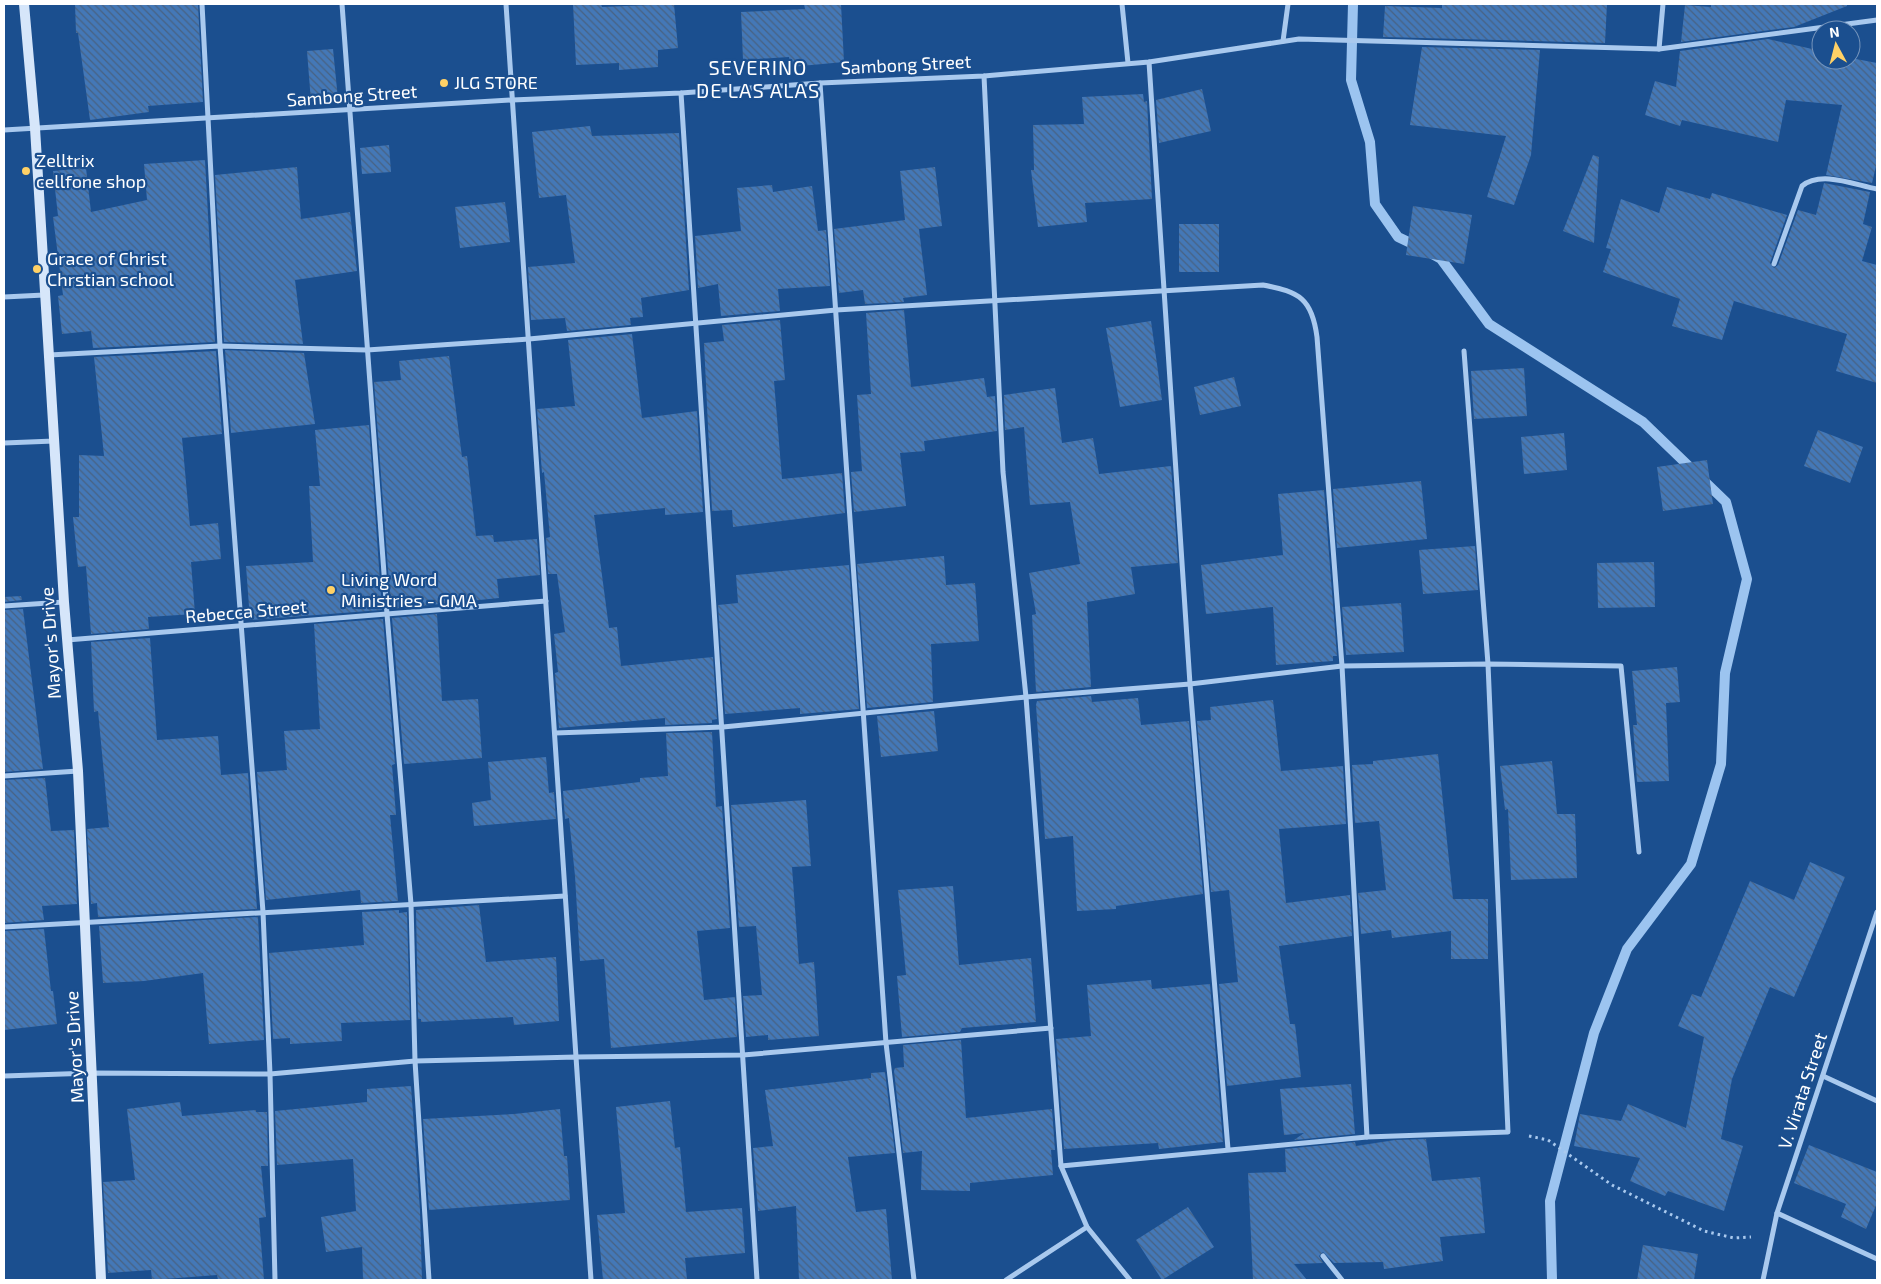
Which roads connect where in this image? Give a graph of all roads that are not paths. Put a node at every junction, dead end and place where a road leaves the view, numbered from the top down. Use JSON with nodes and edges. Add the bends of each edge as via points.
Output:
{"nodes":[{"id":1,"x":24,"y":4,"type":"edge"},
{"id":2,"x":202,"y":4,"type":"edge"},
{"id":3,"x":342,"y":4,"type":"edge"},
{"id":4,"x":506,"y":4,"type":"edge"},
{"id":5,"x":1122,"y":4,"type":"edge"},
{"id":6,"x":1288,"y":4,"type":"edge"},
{"id":7,"x":1663,"y":4,"type":"edge"},
{"id":8,"x":1877,"y":20,"type":"edge"},
{"id":9,"x":1283,"y":41,"type":"junction"},
{"id":10,"x":1659,"y":49,"type":"junction"},
{"id":11,"x":1149,"y":62,"type":"junction"},
{"id":12,"x":1128,"y":63,"type":"junction"},
{"id":13,"x":984,"y":76,"type":"junction"},
{"id":14,"x":820,"y":83,"type":"junction"},
{"id":15,"x":681,"y":93,"type":"junction"},
{"id":16,"x":512,"y":100,"type":"junction"},
{"id":17,"x":350,"y":110,"type":"junction"},
{"id":18,"x":208,"y":119,"type":"junction"},
{"id":19,"x":35,"y":128,"type":"junction"},
{"id":20,"x":4,"y":130,"type":"edge"},
{"id":21,"x":1877,"y":189,"type":"edge"},
{"id":22,"x":1774,"y":264,"type":"dead end"},
{"id":23,"x":1164,"y":290,"type":"junction"},
{"id":24,"x":44,"y":295,"type":"junction"},
{"id":25,"x":4,"y":297,"type":"edge"},
{"id":26,"x":994,"y":300,"type":"junction"},
{"id":27,"x":836,"y":310,"type":"junction"},
{"id":28,"x":697,"y":324,"type":"junction"},
{"id":29,"x":529,"y":339,"type":"junction"},
{"id":30,"x":220,"y":346,"type":"junction"},
{"id":31,"x":367,"y":350,"type":"junction"},
{"id":32,"x":1464,"y":350,"type":"dead end"},
{"id":33,"x":49,"y":355,"type":"junction"},
{"id":34,"x":54,"y":441,"type":"junction"},
{"id":35,"x":4,"y":444,"type":"edge"},
{"id":36,"x":546,"y":601,"type":"junction"},
{"id":37,"x":64,"y":602,"type":"junction"},
{"id":38,"x":4,"y":606,"type":"edge"},
{"id":39,"x":387,"y":614,"type":"junction"},
{"id":40,"x":242,"y":626,"type":"junction"},
{"id":41,"x":67,"y":640,"type":"junction"},
{"id":42,"x":1488,"y":664,"type":"junction"},
{"id":43,"x":1342,"y":666,"type":"junction"},
{"id":44,"x":1190,"y":684,"type":"junction"},
{"id":45,"x":1026,"y":697,"type":"junction"},
{"id":46,"x":865,"y":714,"type":"junction"},
{"id":47,"x":723,"y":727,"type":"junction"},
{"id":48,"x":555,"y":733,"type":"junction"},
{"id":49,"x":78,"y":771,"type":"junction"},
{"id":50,"x":4,"y":776,"type":"edge"},
{"id":51,"x":1639,"y":852,"type":"dead end"},
{"id":52,"x":566,"y":896,"type":"junction"},
{"id":53,"x":411,"y":904,"type":"junction"},
{"id":54,"x":263,"y":912,"type":"junction"},
{"id":55,"x":1877,"y":912,"type":"edge"},
{"id":56,"x":85,"y":923,"type":"junction"},
{"id":57,"x":4,"y":927,"type":"edge"},
{"id":58,"x":1051,"y":1028,"type":"junction"},
{"id":59,"x":886,"y":1043,"type":"junction"},
{"id":60,"x":744,"y":1055,"type":"junction"},
{"id":61,"x":576,"y":1057,"type":"junction"},
{"id":62,"x":415,"y":1061,"type":"junction"},
{"id":63,"x":92,"y":1073,"type":"junction"},
{"id":64,"x":270,"y":1074,"type":"junction"},
{"id":65,"x":4,"y":1076,"type":"edge"},
{"id":66,"x":1823,"y":1076,"type":"junction"},
{"id":67,"x":1877,"y":1101,"type":"edge"},
{"id":68,"x":1367,"y":1137,"type":"junction"},
{"id":69,"x":1228,"y":1148,"type":"junction"},
{"id":70,"x":1062,"y":1166,"type":"junction"},
{"id":71,"x":1777,"y":1213,"type":"junction"},
{"id":72,"x":1087,"y":1228,"type":"junction"},
{"id":73,"x":1322,"y":1256,"type":"dead end"},
{"id":74,"x":1877,"y":1259,"type":"edge"},
{"id":75,"x":101,"y":1280,"type":"edge"},
{"id":76,"x":275,"y":1280,"type":"edge"},
{"id":77,"x":429,"y":1280,"type":"edge"},
{"id":78,"x":590,"y":1280,"type":"edge"},
{"id":79,"x":757,"y":1280,"type":"edge"},
{"id":80,"x":914,"y":1280,"type":"edge"},
{"id":81,"x":1006,"y":1280,"type":"edge"},
{"id":82,"x":1130,"y":1280,"type":"edge"},
{"id":83,"x":1342,"y":1280,"type":"edge"},
{"id":84,"x":1763,"y":1280,"type":"edge"}],
"edges":[{"from":1,"to":19,"type":"street","name":"Mayor's Drive"},
{"from":2,"to":18,"type":"street"},
{"from":3,"to":17,"type":"street"},
{"from":4,"to":16,"type":"street"},
{"from":5,"to":12,"type":"street"},
{"from":6,"to":9,"type":"street"},
{"from":7,"to":10,"type":"street"},
{"from":8,"to":10,"type":"street","name":"Sambong Street"},
{"from":9,"to":10,"type":"street","name":"Sambong Street"},
{"from":9,"to":11,"type":"street","name":"Sambong Street"},
{"from":11,"to":12,"type":"street","name":"Sambong Street"},
{"from":11,"to":23,"type":"street"},
{"from":12,"to":13,"type":"street","name":"Sambong Street"},
{"from":13,"to":14,"type":"street","name":"Sambong Street"},
{"from":13,"to":26,"type":"street"},
{"from":14,"to":15,"type":"street","name":"Sambong Street"},
{"from":14,"to":27,"type":"street"},
{"from":15,"to":16,"type":"street","name":"Sambong Street"},
{"from":15,"to":28,"type":"street"},
{"from":16,"to":17,"type":"street","name":"Sambong Street"},
{"from":16,"to":29,"type":"street"},
{"from":17,"to":18,"type":"street","name":"Sambong Street"},
{"from":17,"to":31,"type":"street"},
{"from":18,"to":19,"type":"street","name":"Sambong Street"},
{"from":18,"to":30,"type":"street"},
{"from":19,"to":20,"type":"street","name":"Sambong Street"},
{"from":19,"to":24,"type":"street","name":"Mayor's Drive"},
{"from":21,"to":22,"type":"street","via":[[1819,178],[1809,180],[1802,186]]},
{"from":23,"to":26,"type":"street"},
{"from":23,"to":43,"type":"street","via":[[1263,285],[1287,290],[1303,299],[1314,317]]},
{"from":23,"to":44,"type":"street"},
{"from":24,"to":25,"type":"street"},
{"from":24,"to":33,"type":"street","name":"Mayor's Drive"},
{"from":26,"to":27,"type":"street"},
{"from":26,"to":45,"type":"street","via":[[1003,472]]},
{"from":27,"to":28,"type":"street"},
{"from":27,"to":46,"type":"street"},
{"from":28,"to":29,"type":"street"},
{"from":28,"to":47,"type":"street"},
{"from":29,"to":31,"type":"street"},
{"from":29,"to":36,"type":"street"},
{"from":30,"to":31,"type":"street"},
{"from":30,"to":33,"type":"street"},
{"from":30,"to":40,"type":"street"},
{"from":31,"to":39,"type":"street"},
{"from":32,"to":42,"type":"street"},
{"from":33,"to":34,"type":"street","name":"Mayor's Drive"},
{"from":34,"to":35,"type":"street"},
{"from":34,"to":37,"type":"street","name":"Mayor's Drive"},
{"from":36,"to":39,"type":"street","name":"Rebecca Street"},
{"from":36,"to":48,"type":"street"},
{"from":37,"to":38,"type":"street"},
{"from":37,"to":41,"type":"street","name":"Mayor's Drive"},
{"from":39,"to":40,"type":"street","name":"Rebecca Street"},
{"from":39,"to":53,"type":"street"},
{"from":40,"to":41,"type":"street","name":"Rebecca Street"},
{"from":40,"to":54,"type":"street"},
{"from":41,"to":49,"type":"street","name":"Mayor's Drive"},
{"from":42,"to":43,"type":"street"},
{"from":42,"to":51,"type":"street","via":[[1621,666]]},
{"from":42,"to":68,"type":"street","via":[[1508,1132]]},
{"from":43,"to":44,"type":"street"},
{"from":43,"to":68,"type":"street"},
{"from":44,"to":45,"type":"street"},
{"from":44,"to":69,"type":"street"},
{"from":45,"to":46,"type":"street"},
{"from":45,"to":58,"type":"street"},
{"from":46,"to":47,"type":"street"},
{"from":46,"to":59,"type":"street"},
{"from":47,"to":48,"type":"street"},
{"from":47,"to":60,"type":"street"},
{"from":48,"to":52,"type":"street"},
{"from":49,"to":50,"type":"street"},
{"from":49,"to":56,"type":"street","name":"Mayor's Drive"},
{"from":52,"to":53,"type":"street"},
{"from":52,"to":61,"type":"street"},
{"from":53,"to":54,"type":"street"},
{"from":53,"to":62,"type":"street"},
{"from":54,"to":56,"type":"street"},
{"from":54,"to":64,"type":"street"},
{"from":55,"to":66,"type":"street","name":"V. Virata Street"},
{"from":56,"to":57,"type":"street"},
{"from":56,"to":63,"type":"street","name":"Mayor's Drive"},
{"from":58,"to":59,"type":"street"},
{"from":58,"to":70,"type":"street"},
{"from":59,"to":60,"type":"street"},
{"from":59,"to":80,"type":"street"},
{"from":60,"to":61,"type":"street"},
{"from":60,"to":79,"type":"street"},
{"from":61,"to":62,"type":"street"},
{"from":61,"to":78,"type":"street"},
{"from":62,"to":64,"type":"street"},
{"from":62,"to":77,"type":"street"},
{"from":63,"to":64,"type":"street"},
{"from":63,"to":65,"type":"street"},
{"from":63,"to":75,"type":"street","name":"Mayor's Drive"},
{"from":64,"to":76,"type":"street"},
{"from":66,"to":67,"type":"street"},
{"from":66,"to":71,"type":"street","name":"V. Virata Street"},
{"from":68,"to":69,"type":"street"},
{"from":69,"to":70,"type":"street"},
{"from":70,"to":72,"type":"street"},
{"from":71,"to":74,"type":"street"},
{"from":71,"to":84,"type":"street","name":"V. Virata Street"},
{"from":72,"to":81,"type":"street"},
{"from":72,"to":82,"type":"street"},
{"from":73,"to":83,"type":"street"}]}
